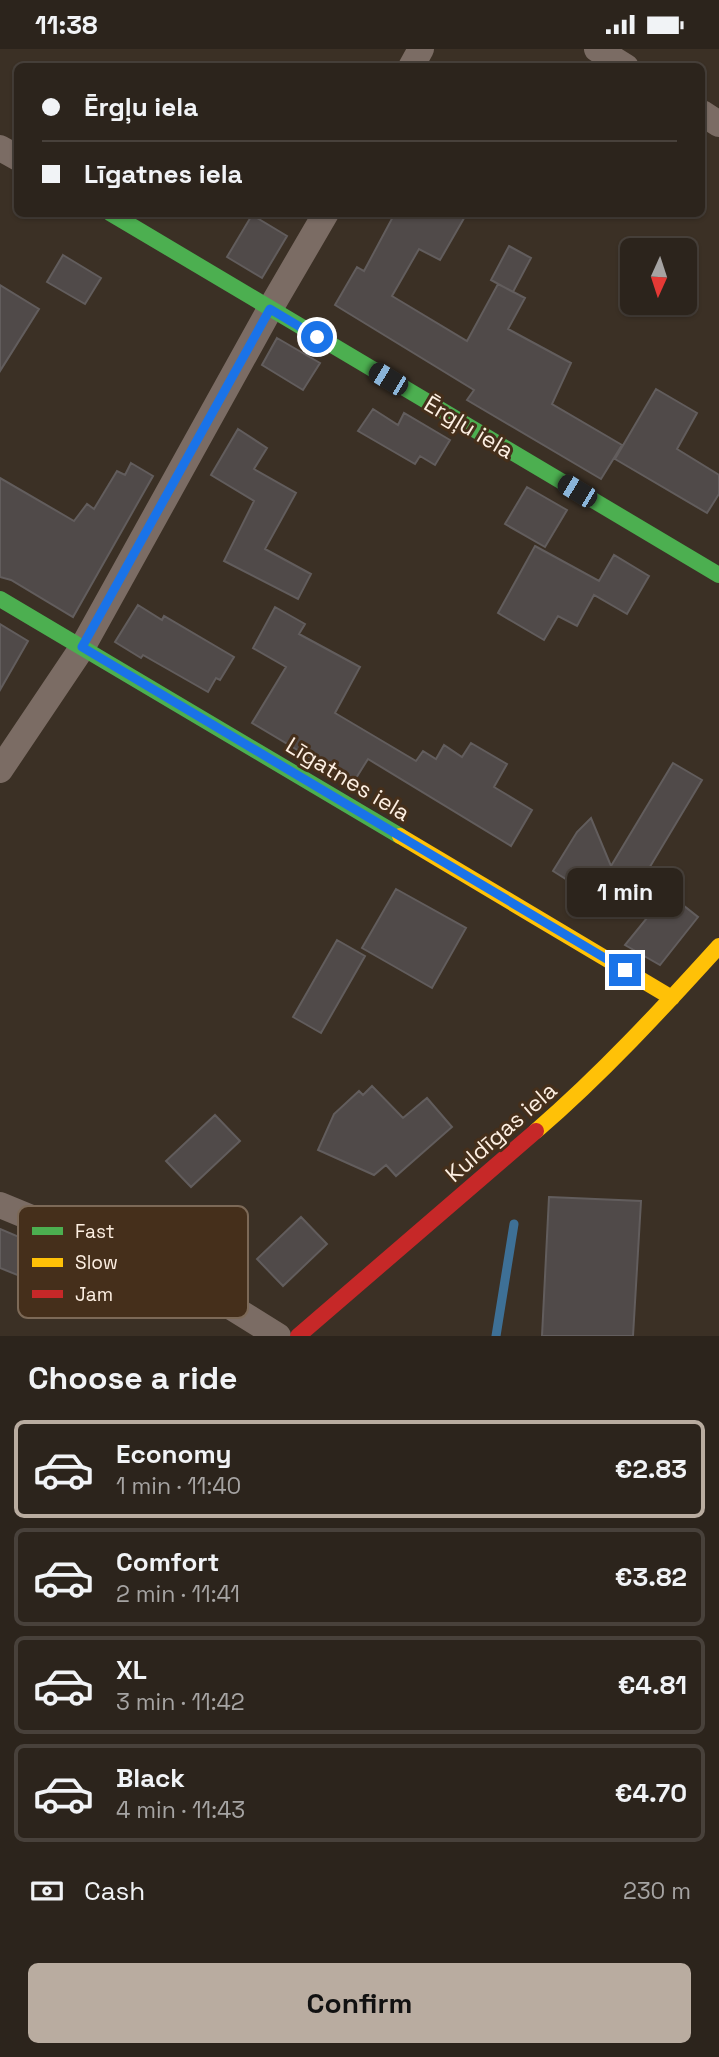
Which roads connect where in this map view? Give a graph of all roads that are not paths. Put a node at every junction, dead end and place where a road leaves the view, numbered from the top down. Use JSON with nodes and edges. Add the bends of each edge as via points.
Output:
{"nodes":[{"id":1,"x":597,"y":49,"type":"edge"},
{"id":2,"x":620,"y":63,"type":"edge"},
{"id":3,"x":117,"y":217,"type":"edge"},
{"id":4,"x":324,"y":217,"type":"edge"},
{"id":5,"x":270,"y":309,"type":"junction"},
{"id":6,"x":719,"y":575,"type":"edge"},
{"id":7,"x":0,"y":599,"type":"edge"},
{"id":8,"x":82,"y":647,"type":"junction"},
{"id":9,"x":0,"y":770,"type":"edge"},
{"id":10,"x":719,"y":946,"type":"edge"},
{"id":11,"x":672,"y":998,"type":"junction"},
{"id":12,"x":0,"y":1205,"type":"edge"},
{"id":13,"x":18,"y":1212,"type":"edge"},
{"id":14,"x":248,"y":1317,"type":"edge"},
{"id":15,"x":278,"y":1336,"type":"edge"},
{"id":16,"x":298,"y":1336,"type":"edge"}],
"edges":[{"from":1,"to":2,"type":"street"},
{"from":3,"to":5,"type":"street","name":"Ērgļu iela"},
{"from":4,"to":5,"type":"street"},
{"from":5,"to":6,"type":"street","name":"Ērgļu iela"},
{"from":5,"to":8,"type":"street"},
{"from":7,"to":8,"type":"street","name":"Līgatnes iela"},
{"from":8,"to":9,"type":"street"},
{"from":8,"to":11,"type":"street","name":"Līgatnes iela"},
{"from":10,"to":11,"type":"street","name":"Kuldīgas iela"},
{"from":11,"to":16,"type":"street","name":"Kuldīgas iela","via":[[573,1100]]},
{"from":12,"to":13,"type":"street"},
{"from":14,"to":15,"type":"street"}]}
